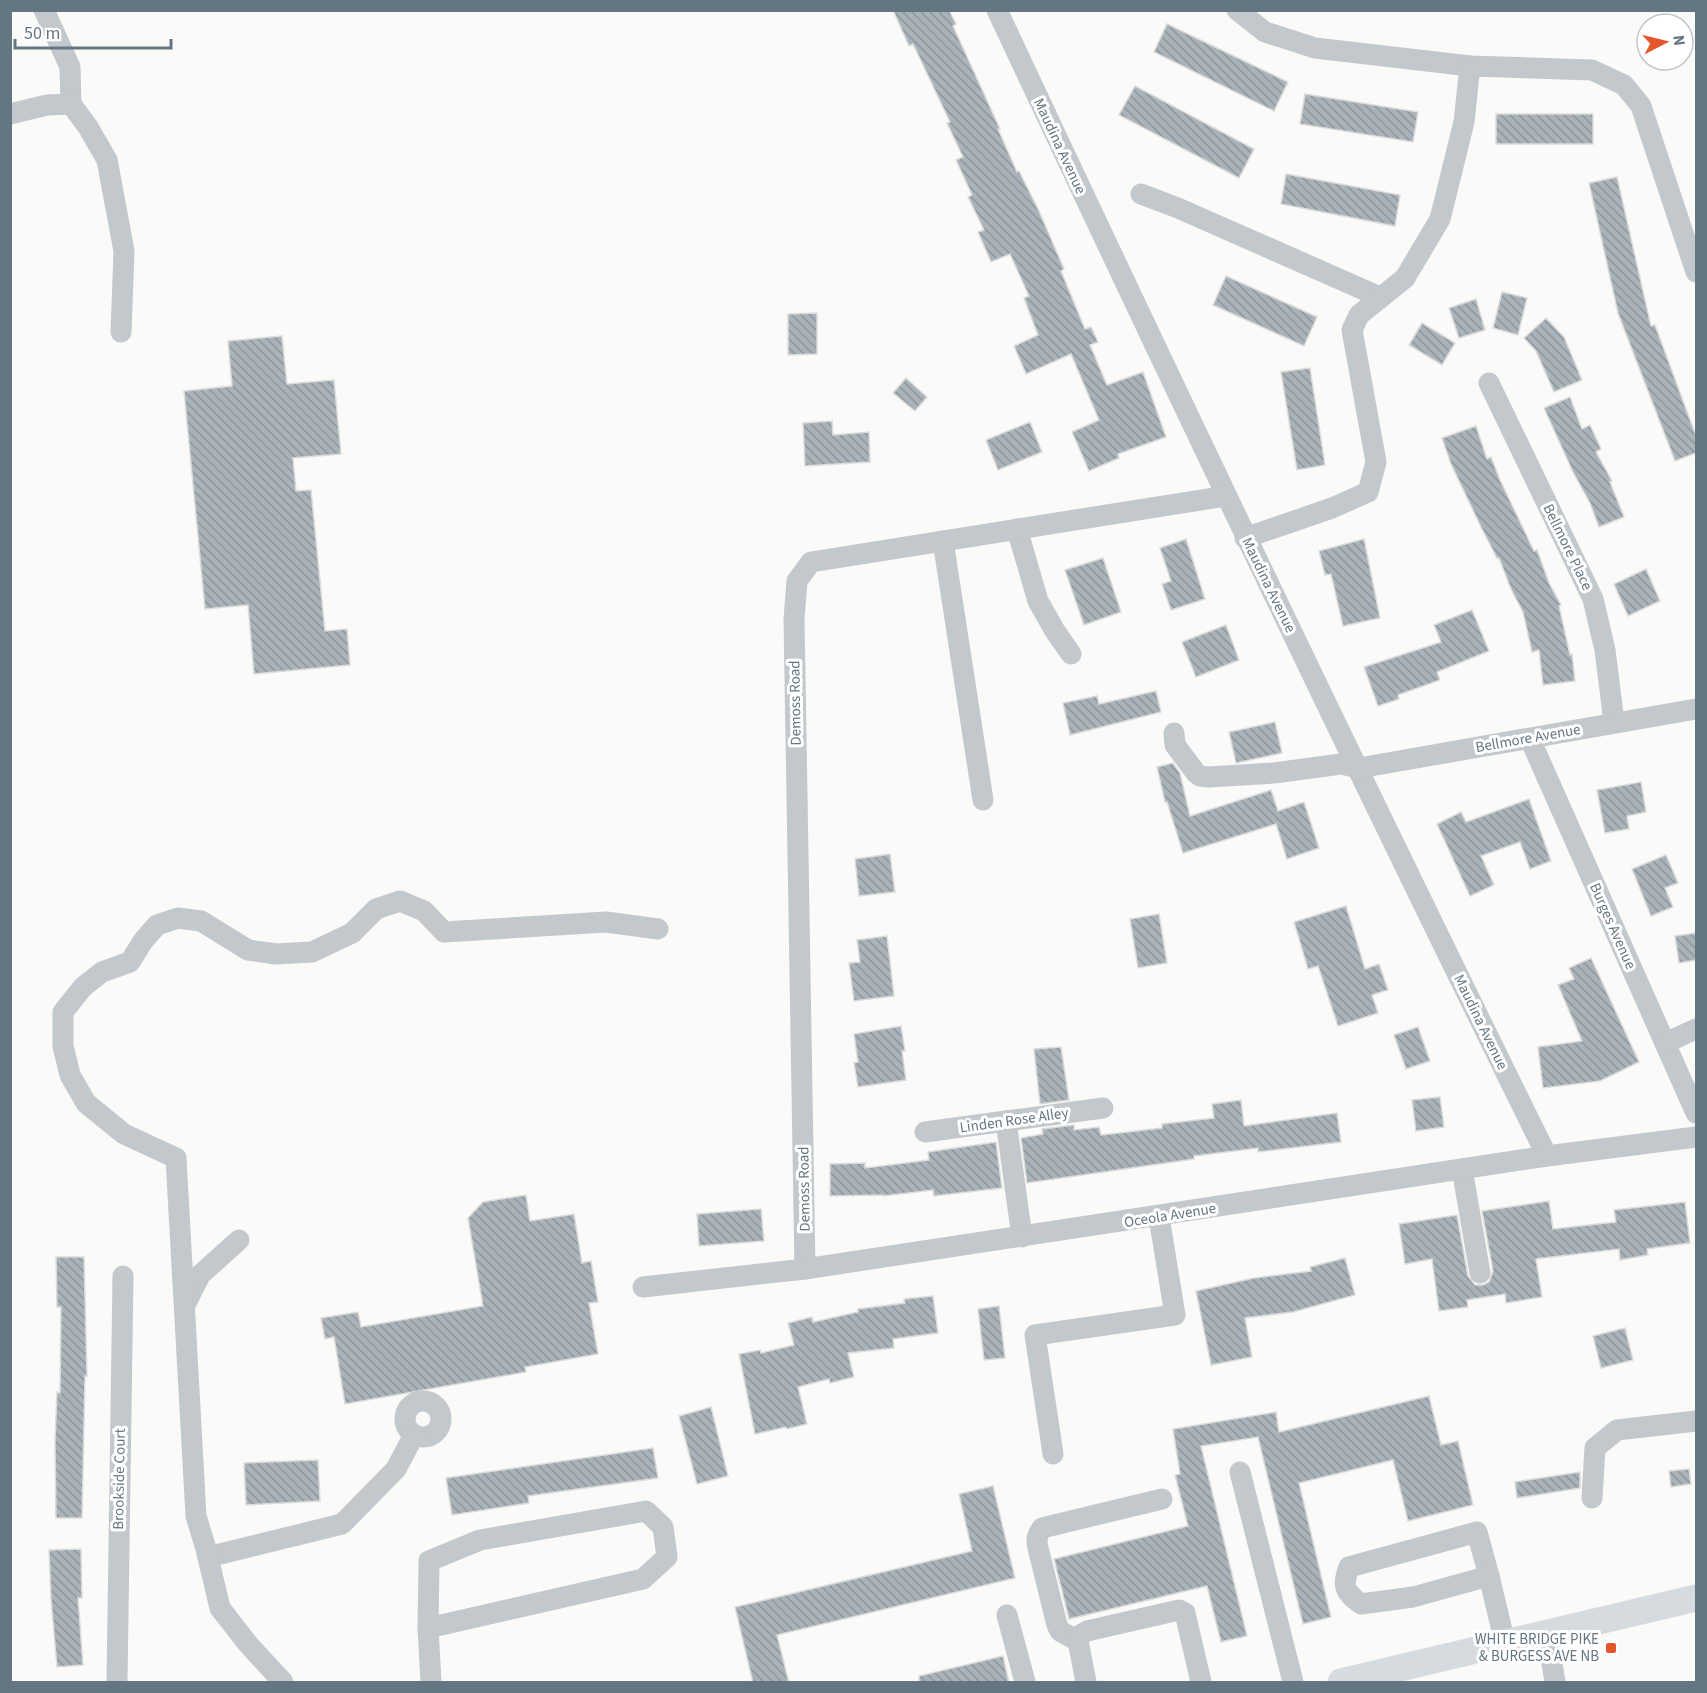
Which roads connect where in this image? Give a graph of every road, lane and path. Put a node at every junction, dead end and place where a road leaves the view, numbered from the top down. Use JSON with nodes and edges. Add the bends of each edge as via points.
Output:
{"nodes":[{"id":1,"x":44,"y":10,"type":"edge"},
{"id":2,"x":996,"y":10,"type":"edge"},
{"id":3,"x":1237,"y":10,"type":"edge"},
{"id":4,"x":1470,"y":66,"type":"junction"},
{"id":5,"x":71,"y":104,"type":"junction"},
{"id":6,"x":10,"y":114,"type":"edge"},
{"id":7,"x":1140,"y":194,"type":"dead end"},
{"id":8,"x":1696,"y":272,"type":"edge"},
{"id":9,"x":1380,"y":297,"type":"junction"},
{"id":10,"x":121,"y":332,"type":"dead end"},
{"id":11,"x":1489,"y":383,"type":"dead end"},
{"id":12,"x":1226,"y":496,"type":"junction"},
{"id":13,"x":1017,"y":529,"type":"junction"},
{"id":14,"x":1245,"y":538,"type":"junction"},
{"id":15,"x":943,"y":541,"type":"junction"},
{"id":16,"x":1071,"y":654,"type":"dead end"},
{"id":17,"x":1696,"y":709,"type":"edge"},
{"id":18,"x":1614,"y":722,"type":"junction"},
{"id":19,"x":1174,"y":734,"type":"dead end"},
{"id":20,"x":1530,"y":739,"type":"junction"},
{"id":21,"x":1359,"y":768,"type":"junction"},
{"id":22,"x":983,"y":800,"type":"dead end"},
{"id":23,"x":658,"y":929,"type":"dead end"},
{"id":24,"x":1696,"y":1029,"type":"edge"},
{"id":25,"x":1665,"y":1043,"type":"junction"},
{"id":26,"x":1103,"y":1108,"type":"dead end"},
{"id":27,"x":1696,"y":1113,"type":"edge"},
{"id":28,"x":1006,"y":1121,"type":"junction"},
{"id":29,"x":925,"y":1132,"type":"dead end"},
{"id":30,"x":1696,"y":1137,"type":"edge"},
{"id":31,"x":1547,"y":1156,"type":"junction"},
{"id":32,"x":1462,"y":1169,"type":"junction"},
{"id":33,"x":1159,"y":1217,"type":"junction"},
{"id":34,"x":1022,"y":1237,"type":"junction"},
{"id":35,"x":239,"y":1240,"type":"dead end"},
{"id":36,"x":806,"y":1269,"type":"junction"},
{"id":37,"x":1480,"y":1273,"type":"dead end"},
{"id":38,"x":123,"y":1276,"type":"dead end"},
{"id":39,"x":643,"y":1287,"type":"dead end"},
{"id":40,"x":185,"y":1307,"type":"junction"},
{"id":41,"x":1696,"y":1421,"type":"edge"},
{"id":42,"x":414,"y":1435,"type":"dead end"},
{"id":43,"x":1053,"y":1454,"type":"dead end"},
{"id":44,"x":1240,"y":1472,"type":"dead end"},
{"id":45,"x":1162,"y":1498,"type":"dead end"},
{"id":46,"x":1592,"y":1498,"type":"dead end"},
{"id":47,"x":208,"y":1557,"type":"junction"},
{"id":48,"x":1489,"y":1576,"type":"junction"},
{"id":49,"x":1696,"y":1598,"type":"edge"},
{"id":50,"x":1007,"y":1615,"type":"dead end"},
{"id":51,"x":428,"y":1628,"type":"junction"},
{"id":52,"x":1547,"y":1633,"type":"junction"},
{"id":53,"x":1078,"y":1641,"type":"junction"},
{"id":54,"x":1505,"y":1643,"type":"junction"},
{"id":55,"x":117,"y":1683,"type":"edge"},
{"id":56,"x":283,"y":1683,"type":"edge"},
{"id":57,"x":431,"y":1683,"type":"edge"},
{"id":58,"x":1025,"y":1683,"type":"edge"},
{"id":59,"x":1086,"y":1683,"type":"edge"},
{"id":60,"x":1201,"y":1683,"type":"edge"},
{"id":61,"x":1293,"y":1683,"type":"edge"},
{"id":62,"x":1341,"y":1683,"type":"edge"},
{"id":63,"x":1555,"y":1683,"type":"edge"}],
"edges":[{"from":1,"to":5,"type":"street","via":[[70,67]]},
{"from":2,"to":12,"type":"street","name":"Maudina Avenue"},
{"from":3,"to":4,"type":"street","via":[[1265,32],[1315,48]]},
{"from":4,"to":8,"type":"street","via":[[1592,70],[1624,85],[1641,106]]},
{"from":4,"to":9,"type":"street","via":[[1464,122],[1440,219],[1405,278]]},
{"from":5,"to":6,"type":"street"},
{"from":5,"to":10,"type":"street","via":[[107,160],[124,251]]},
{"from":7,"to":9,"type":"street"},
{"from":9,"to":14,"type":"street","via":[[1359,315],[1352,330],[1376,462],[1368,492]]},
{"from":11,"to":18,"type":"street","name":"Bellmore Place","via":[[1593,599],[1605,650]]},
{"from":12,"to":13,"type":"street","name":"Demoss Road"},
{"from":12,"to":14,"type":"street","name":"Maudina Avenue"},
{"from":13,"to":15,"type":"street","name":"Demoss Road"},
{"from":13,"to":16,"type":"street","via":[[1038,601]]},
{"from":14,"to":21,"type":"street","name":"Maudina Avenue"},
{"from":15,"to":22,"type":"street"},
{"from":15,"to":36,"type":"street","name":"Demoss Road","via":[[811,562],[797,581],[794,619]]},
{"from":17,"to":18,"type":"street","name":"Bellmore Avenue"},
{"from":18,"to":20,"type":"street","name":"Bellmore Avenue"},
{"from":19,"to":21,"type":"street","name":"Bellmore Avenue","via":[[1174,745],[1200,776],[1341,764]]},
{"from":20,"to":21,"type":"street","name":"Bellmore Avenue"},
{"from":20,"to":25,"type":"street","name":"Burges Avenue"},
{"from":21,"to":31,"type":"street","name":"Maudina Avenue"},
{"from":23,"to":40,"type":"street","via":[[606,922],[444,932],[424,911],[400,901],[376,909],[352,933],[312,952],[276,954],[248,950],[201,921],[178,918],[157,925],[130,962],[102,972],[83,987],[63,1012],[63,1046],[70,1075],[86,1103],[124,1134],[176,1158]]},
{"from":24,"to":25,"type":"street"},
{"from":25,"to":27,"type":"street","name":"Burges Avenue"},
{"from":26,"to":28,"type":"street","name":"Linden Rose Alley"},
{"from":28,"to":29,"type":"street","name":"Linden Rose Alley"},
{"from":28,"to":34,"type":"street"},
{"from":30,"to":31,"type":"street","name":"Oceola Avenue"},
{"from":31,"to":32,"type":"street","name":"Oceola Avenue"},
{"from":32,"to":33,"type":"street","name":"Oceola Avenue"},
{"from":32,"to":37,"type":"street"},
{"from":33,"to":34,"type":"street","name":"Oceola Avenue"},
{"from":33,"to":43,"type":"street","via":[[1175,1315],[1035,1335]]},
{"from":34,"to":36,"type":"street","name":"Oceola Avenue"},
{"from":35,"to":40,"type":"street","via":[[200,1275]]},
{"from":36,"to":39,"type":"street","name":"Oceola Avenue"},
{"from":38,"to":55,"type":"street","name":"Brookside Court"},
{"from":40,"to":47,"type":"street","via":[[196,1516]]},
{"from":41,"to":46,"type":"street","via":[[1617,1431],[1595,1448]]},
{"from":42,"to":47,"type":"street","via":[[396,1468],[342,1524]]},
{"from":44,"to":61,"type":"street"},
{"from":45,"to":53,"type":"street","via":[[1042,1528],[1038,1533],[1038,1548],[1057,1625]]},
{"from":47,"to":56,"type":"street","via":[[219,1608]]},
{"from":48,"to":48,"type":"street","via":[[1477,1532],[1349,1567],[1344,1581],[1347,1593],[1360,1604],[1413,1597]]},
{"from":48,"to":54,"type":"street"},
{"from":49,"to":52,"type":"main road"},
{"from":50,"to":58,"type":"street"},
{"from":51,"to":51,"type":"street","via":[[429,1561],[480,1540],[646,1511],[663,1527],[667,1557],[643,1579]]},
{"from":51,"to":57,"type":"street"},
{"from":52,"to":54,"type":"main road"},
{"from":52,"to":63,"type":"street"},
{"from":53,"to":59,"type":"street"},
{"from":53,"to":60,"type":"street","via":[[1088,1631],[1179,1611],[1185,1613]]},
{"from":54,"to":62,"type":"main road"}]}
